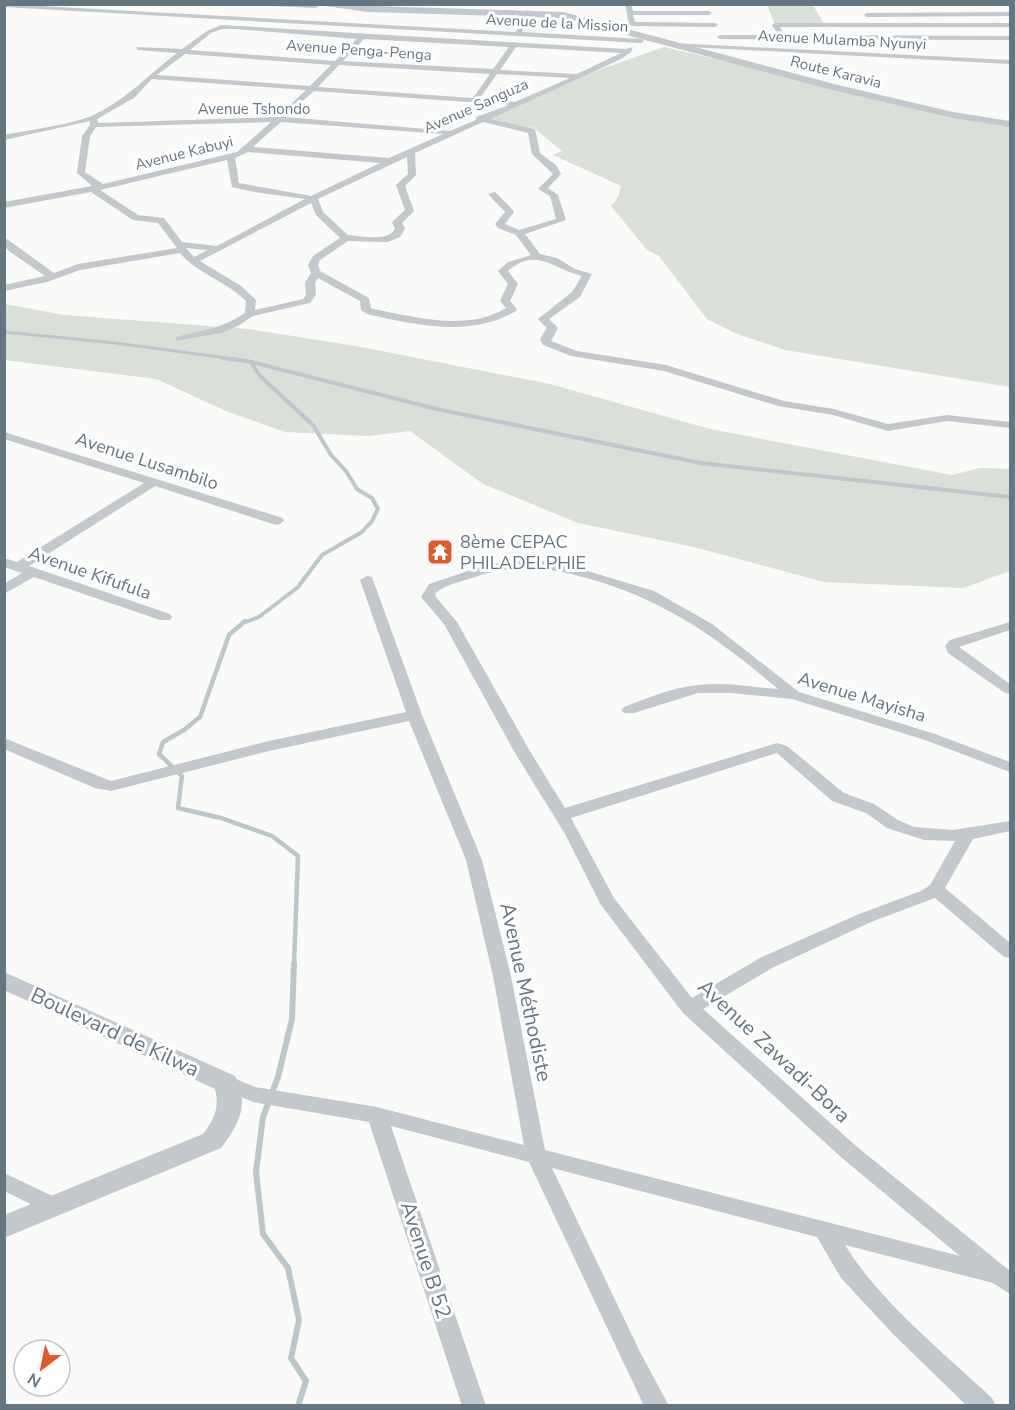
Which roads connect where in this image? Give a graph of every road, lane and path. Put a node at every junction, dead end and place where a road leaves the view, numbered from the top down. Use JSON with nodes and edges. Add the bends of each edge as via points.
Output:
{"nodes":[{"id":1,"x":228,"y":4,"type":"edge"},
{"id":2,"x":628,"y":4,"type":"edge"},
{"id":3,"x":704,"y":4,"type":"edge"},
{"id":4,"x":901,"y":4,"type":"edge"},
{"id":5,"x":948,"y":4,"type":"edge"},
{"id":6,"x":989,"y":4,"type":"edge"},
{"id":7,"x":4,"y":5,"type":"edge"},
{"id":8,"x":315,"y":5,"type":"edge"},
{"id":9,"x":368,"y":7,"type":"edge"},
{"id":10,"x":461,"y":8,"type":"edge"},
{"id":11,"x":398,"y":10,"type":"junction"},
{"id":12,"x":480,"y":11,"type":"junction"},
{"id":13,"x":528,"y":12,"type":"junction"},
{"id":14,"x":629,"y":13,"type":"junction"},
{"id":15,"x":709,"y":13,"type":"junction"},
{"id":16,"x":957,"y":14,"type":"junction"},
{"id":17,"x":997,"y":14,"type":"junction"},
{"id":18,"x":1011,"y":14,"type":"edge"},
{"id":19,"x":563,"y":15,"type":"junction"},
{"id":20,"x":910,"y":15,"type":"junction"},
{"id":21,"x":306,"y":21,"type":"junction"},
{"id":22,"x":715,"y":25,"type":"junction"},
{"id":23,"x":966,"y":25,"type":"junction"},
{"id":24,"x":876,"y":26,"type":"junction"},
{"id":25,"x":920,"y":26,"type":"junction"},
{"id":26,"x":1009,"y":26,"type":"edge"},
{"id":27,"x":392,"y":27,"type":"junction"},
{"id":28,"x":296,"y":32,"type":"junction"},
{"id":29,"x":472,"y":32,"type":"junction"},
{"id":30,"x":518,"y":34,"type":"junction"},
{"id":31,"x":563,"y":36,"type":"junction"},
{"id":32,"x":362,"y":37,"type":"junction"},
{"id":33,"x":720,"y":37,"type":"junction"},
{"id":34,"x":782,"y":37,"type":"junction"},
{"id":35,"x":840,"y":38,"type":"junction"},
{"id":36,"x":885,"y":38,"type":"junction"},
{"id":37,"x":929,"y":38,"type":"junction"},
{"id":38,"x":975,"y":38,"type":"junction"},
{"id":39,"x":1011,"y":38,"type":"edge"},
{"id":40,"x":649,"y":40,"type":"junction"},
{"id":41,"x":515,"y":44,"type":"junction"},
{"id":42,"x":672,"y":45,"type":"junction"},
{"id":43,"x":935,"y":45,"type":"dead end"},
{"id":44,"x":982,"y":45,"type":"dead end"},
{"id":45,"x":722,"y":47,"type":"junction"},
{"id":46,"x":138,"y":48,"type":"dead end"},
{"id":47,"x":185,"y":51,"type":"junction"},
{"id":48,"x":629,"y":51,"type":"junction"},
{"id":49,"x":941,"y":52,"type":"dead end"},
{"id":50,"x":988,"y":53,"type":"dead end"},
{"id":51,"x":852,"y":54,"type":"junction"},
{"id":52,"x":898,"y":56,"type":"junction"},
{"id":53,"x":947,"y":59,"type":"junction"},
{"id":54,"x":995,"y":61,"type":"junction"},
{"id":55,"x":1011,"y":62,"type":"edge"},
{"id":56,"x":337,"y":63,"type":"junction"},
{"id":57,"x":496,"y":72,"type":"junction"},
{"id":58,"x":578,"y":76,"type":"junction"},
{"id":59,"x":150,"y":77,"type":"junction"},
{"id":60,"x":311,"y":90,"type":"junction"},
{"id":61,"x":476,"y":100,"type":"junction"},
{"id":62,"x":515,"y":104,"type":"junction"},
{"id":63,"x":277,"y":119,"type":"junction"},
{"id":64,"x":479,"y":119,"type":"junction"},
{"id":65,"x":94,"y":121,"type":"junction"},
{"id":66,"x":1011,"y":122,"type":"edge"},
{"id":67,"x":450,"y":132,"type":"junction"},
{"id":68,"x":4,"y":138,"type":"edge"},
{"id":69,"x":343,"y":144,"type":"dead end"},
{"id":70,"x":248,"y":149,"type":"junction"},
{"id":71,"x":411,"y":151,"type":"junction"},
{"id":72,"x":333,"y":155,"type":"junction"},
{"id":73,"x":231,"y":156,"type":"junction"},
{"id":74,"x":391,"y":161,"type":"junction"},
{"id":75,"x":97,"y":188,"type":"junction"},
{"id":76,"x":492,"y":194,"type":"dead end"},
{"id":77,"x":314,"y":199,"type":"junction"},
{"id":78,"x":4,"y":203,"type":"edge"},
{"id":79,"x":519,"y":233,"type":"junction"},
{"id":80,"x":346,"y":238,"type":"junction"},
{"id":81,"x":4,"y":240,"type":"edge"},
{"id":82,"x":180,"y":247,"type":"junction"},
{"id":83,"x":8,"y":249,"type":"edge"},
{"id":84,"x":220,"y":249,"type":"junction"},
{"id":85,"x":537,"y":256,"type":"junction"},
{"id":86,"x":194,"y":261,"type":"junction"},
{"id":87,"x":316,"y":273,"type":"junction"},
{"id":88,"x":53,"y":278,"type":"junction"},
{"id":89,"x":4,"y":288,"type":"edge"},
{"id":90,"x":250,"y":314,"type":"junction"},
{"id":91,"x":180,"y":339,"type":"dead end"},
{"id":92,"x":1011,"y":425,"type":"edge"},
{"id":93,"x":4,"y":435,"type":"edge"},
{"id":94,"x":154,"y":482,"type":"junction"},
{"id":95,"x":278,"y":522,"type":"dead end"},
{"id":96,"x":4,"y":562,"type":"edge"},
{"id":97,"x":19,"y":567,"type":"junction"},
{"id":98,"x":33,"y":572,"type":"junction"},
{"id":99,"x":367,"y":580,"type":"dead end"},
{"id":100,"x":4,"y":590,"type":"edge"},
{"id":101,"x":165,"y":617,"type":"dead end"},
{"id":102,"x":1011,"y":626,"type":"edge"},
{"id":103,"x":1011,"y":690,"type":"edge"},
{"id":104,"x":794,"y":695,"type":"junction"},
{"id":105,"x":629,"y":710,"type":"dead end"},
{"id":106,"x":414,"y":715,"type":"junction"},
{"id":107,"x":4,"y":743,"type":"edge"},
{"id":108,"x":1011,"y":767,"type":"edge"},
{"id":109,"x":562,"y":815,"type":"junction"},
{"id":110,"x":1011,"y":826,"type":"edge"},
{"id":111,"x":966,"y":836,"type":"junction"},
{"id":112,"x":936,"y":889,"type":"junction"},
{"id":113,"x":1011,"y":952,"type":"edge"},
{"id":114,"x":4,"y":980,"type":"edge"},
{"id":115,"x":690,"y":1008,"type":"junction"},
{"id":116,"x":226,"y":1083,"type":"junction"},
{"id":117,"x":377,"y":1115,"type":"junction"},
{"id":118,"x":536,"y":1156,"type":"junction"},
{"id":119,"x":4,"y":1181,"type":"edge"},
{"id":120,"x":56,"y":1207,"type":"junction"},
{"id":121,"x":4,"y":1227,"type":"edge"},
{"id":122,"x":824,"y":1230,"type":"junction"},
{"id":123,"x":1007,"y":1280,"type":"edge"},
{"id":124,"x":474,"y":1406,"type":"edge"},
{"id":125,"x":657,"y":1406,"type":"edge"},
{"id":126,"x":984,"y":1406,"type":"edge"}],
"edges":[{"from":1,"to":8,"type":"street"},
{"from":2,"to":14,"type":"street"},
{"from":3,"to":15,"type":"street"},
{"from":4,"to":20,"type":"street"},
{"from":5,"to":16,"type":"street"},
{"from":6,"to":17,"type":"street"},
{"from":7,"to":21,"type":"street","name":"Avenue de la Mission"},
{"from":8,"to":9,"type":"street","name":"Avenue de la Mission"},
{"from":8,"to":21,"type":"street"},
{"from":9,"to":11,"type":"street","name":"Avenue de la Mission"},
{"from":10,"to":11,"type":"street","name":"Avenue de la Mission"},
{"from":10,"to":12,"type":"street","name":"Avenue de la Mission"},
{"from":11,"to":27,"type":"street"},
{"from":12,"to":13,"type":"street","name":"Avenue de la Mission"},
{"from":12,"to":29,"type":"street"},
{"from":13,"to":19,"type":"street","name":"Avenue de la Mission"},
{"from":13,"to":30,"type":"street"},
{"from":14,"to":15,"type":"street"},
{"from":14,"to":22,"type":"street","via":[[632,24]]},
{"from":15,"to":22,"type":"street"},
{"from":16,"to":17,"type":"street"},
{"from":16,"to":20,"type":"street"},
{"from":16,"to":23,"type":"street"},
{"from":17,"to":18,"type":"street"},
{"from":17,"to":26,"type":"street"},
{"from":19,"to":31,"type":"street"},
{"from":19,"to":40,"type":"street","name":"Avenue de la Mission"},
{"from":20,"to":24,"type":"street","via":[[865,12]]},
{"from":20,"to":25,"type":"street"},
{"from":21,"to":27,"type":"street","name":"Avenue de la Mission"},
{"from":21,"to":28,"type":"street"},
{"from":22,"to":33,"type":"street"},
{"from":23,"to":25,"type":"street"},
{"from":23,"to":26,"type":"street"},
{"from":23,"to":38,"type":"street"},
{"from":24,"to":25,"type":"street"},
{"from":24,"to":34,"type":"street","via":[[775,26]]},
{"from":24,"to":36,"type":"street"},
{"from":25,"to":37,"type":"street"},
{"from":27,"to":29,"type":"street","name":"Avenue de la Mission"},
{"from":28,"to":32,"type":"street"},
{"from":28,"to":47,"type":"street","via":[[222,27],[211,30]]},
{"from":29,"to":30,"type":"street","name":"Avenue de la Mission"},
{"from":30,"to":31,"type":"street","name":"Avenue de la Mission"},
{"from":31,"to":40,"type":"street","name":"Avenue de la Mission"},
{"from":32,"to":41,"type":"street"},
{"from":32,"to":56,"type":"street","name":"Avenue Kabuyi"},
{"from":33,"to":34,"type":"street"},
{"from":33,"to":45,"type":"street"},
{"from":34,"to":35,"type":"street"},
{"from":35,"to":36,"type":"street"},
{"from":35,"to":51,"type":"street"},
{"from":36,"to":37,"type":"street"},
{"from":36,"to":52,"type":"street"},
{"from":37,"to":38,"type":"street"},
{"from":37,"to":43,"type":"street"},
{"from":38,"to":39,"type":"street"},
{"from":38,"to":44,"type":"street"},
{"from":40,"to":42,"type":"street","name":"Route Karavia"},
{"from":40,"to":48,"type":"street","name":"Avenue Sanguza"},
{"from":41,"to":48,"type":"street"},
{"from":41,"to":57,"type":"street"},
{"from":42,"to":45,"type":"street","name":"Avenue Mulamba Nyunyi"},
{"from":42,"to":66,"type":"street","name":"Route Karavia","via":[[852,92],[993,122]]},
{"from":45,"to":51,"type":"street","name":"Avenue Mulamba Nyunyi"},
{"from":46,"to":47,"type":"street","name":"Avenue Penga-Penga"},
{"from":47,"to":56,"type":"street","name":"Avenue Penga-Penga"},
{"from":47,"to":59,"type":"street"},
{"from":48,"to":58,"type":"street","name":"Avenue Sanguza"},
{"from":49,"to":53,"type":"street"},
{"from":50,"to":54,"type":"street"},
{"from":51,"to":52,"type":"street","name":"Avenue Mulamba Nyunyi"},
{"from":52,"to":53,"type":"street","name":"Avenue Mulamba Nyunyi"},
{"from":53,"to":54,"type":"street","name":"Avenue Mulamba Nyunyi"},
{"from":54,"to":55,"type":"street","name":"Avenue Mulamba Nyunyi"},
{"from":56,"to":57,"type":"street","name":"Avenue Penga-Penga"},
{"from":56,"to":60,"type":"street","name":"Avenue Kabuyi"},
{"from":57,"to":58,"type":"street","name":"Avenue Penga-Penga"},
{"from":57,"to":61,"type":"street"},
{"from":58,"to":62,"type":"street","name":"Avenue Sanguza"},
{"from":59,"to":60,"type":"street"},
{"from":59,"to":65,"type":"street"},
{"from":60,"to":61,"type":"street"},
{"from":60,"to":63,"type":"street","name":"Avenue Kabuyi"},
{"from":61,"to":62,"type":"street"},
{"from":62,"to":64,"type":"street","name":"Avenue Sanguza"},
{"from":63,"to":65,"type":"street","name":"Avenue Tshondo"},
{"from":63,"to":67,"type":"street","name":"Avenue Tshondo"},
{"from":63,"to":70,"type":"street","name":"Avenue Kabuyi"},
{"from":64,"to":67,"type":"street","name":"Avenue Sanguza"},
{"from":64,"to":79,"type":"street","via":[[532,131],[536,154],[557,174],[542,187],[554,195],[561,220]]},
{"from":65,"to":68,"type":"street"},
{"from":65,"to":75,"type":"street","via":[[83,146],[81,173]]},
{"from":67,"to":71,"type":"street","name":"Avenue Sanguza"},
{"from":69,"to":72,"type":"street"},
{"from":70,"to":72,"type":"street"},
{"from":70,"to":73,"type":"street","name":"Avenue Kabuyi"},
{"from":71,"to":74,"type":"street","name":"Avenue Sanguza"},
{"from":71,"to":80,"type":"street","via":[[412,175],[400,185],[410,211],[397,222],[397,235],[388,239]]},
{"from":72,"to":74,"type":"street"},
{"from":73,"to":75,"type":"street","name":"Avenue Kabuyi"},
{"from":73,"to":77,"type":"street","via":[[235,185]]},
{"from":74,"to":77,"type":"street","name":"Avenue Sanguza"},
{"from":75,"to":78,"type":"street","name":"Avenue Kabuyi"},
{"from":75,"to":82,"type":"street","via":[[136,218],[161,220]]},
{"from":76,"to":79,"type":"street","via":[[510,212],[500,225]]},
{"from":77,"to":80,"type":"street","via":[[319,213]]},
{"from":77,"to":84,"type":"street","name":"Avenue Sanguza"},
{"from":79,"to":85,"type":"street"},
{"from":80,"to":87,"type":"street","via":[[316,258]]},
{"from":81,"to":83,"type":"street"},
{"from":82,"to":84,"type":"street"},
{"from":82,"to":86,"type":"street"},
{"from":82,"to":88,"type":"street","via":[[78,267]]},
{"from":83,"to":88,"type":"street"},
{"from":84,"to":86,"type":"street","name":"Avenue Sanguza"},
{"from":85,"to":87,"type":"street","via":[[511,264],[503,271],[513,284],[505,301],[512,309],[494,320],[461,325],[366,310],[365,300]]},
{"from":85,"to":92,"type":"street","via":[[587,274],[569,301],[543,319],[553,330],[544,341],[569,352],[666,368],[782,404],[834,412],[888,429],[947,418]]},
{"from":86,"to":90,"type":"street","via":[[244,292],[251,300]]},
{"from":87,"to":90,"type":"street","via":[[306,301]]},
{"from":88,"to":89,"type":"street"},
{"from":90,"to":91,"type":"street","via":[[233,325]]},
{"from":93,"to":94,"type":"street","name":"Avenue Lusambilo"},
{"from":94,"to":95,"type":"street","name":"Avenue Lusambilo"},
{"from":94,"to":97,"type":"street"},
{"from":96,"to":97,"type":"street","name":"Avenue Kifufula"},
{"from":97,"to":98,"type":"street","name":"Avenue Kifufula"},
{"from":98,"to":100,"type":"street"},
{"from":98,"to":101,"type":"street","name":"Avenue Kifufula"},
{"from":99,"to":106,"type":"street","name":"Avenue Méthodiste"},
{"from":102,"to":103,"type":"street","via":[[952,646]]},
{"from":104,"to":105,"type":"street","name":"Avenue Mayisha","via":[[698,689]]},
{"from":104,"to":108,"type":"street","name":"Avenue Mayisha"},
{"from":104,"to":109,"type":"street","name":"Avenue Zawadi-Bora","via":[[700,624],[649,594],[610,580],[521,562],[434,587],[428,597],[450,622]]},
{"from":106,"to":107,"type":"street","via":[[269,746],[117,785],[101,784]]},
{"from":106,"to":118,"type":"street","name":"Avenue Méthodiste","via":[[474,860],[502,976]]},
{"from":109,"to":111,"type":"street","via":[[777,748],[838,797],[870,809],[898,827],[927,834]]},
{"from":109,"to":115,"type":"street","name":"Avenue Zawadi-Bora","via":[[606,901]]},
{"from":110,"to":111,"type":"street"},
{"from":111,"to":112,"type":"street"},
{"from":112,"to":113,"type":"street"},
{"from":112,"to":115,"type":"street","via":[[766,963]]},
{"from":114,"to":116,"type":"street","name":"Boulevard de Kilwa"},
{"from":115,"to":123,"type":"street","name":"Avenue Zawadi-Bora","via":[[849,1152]]},
{"from":116,"to":117,"type":"street","via":[[253,1094]]},
{"from":116,"to":120,"type":"street","via":[[233,1101],[212,1141]]},
{"from":117,"to":118,"type":"street"},
{"from":117,"to":124,"type":"street","name":"Avenue B 52"},
{"from":118,"to":122,"type":"street"},
{"from":118,"to":125,"type":"street","name":"Avenue Méthodiste"},
{"from":119,"to":120,"type":"street"},
{"from":120,"to":121,"type":"street"},
{"from":122,"to":123,"type":"street"},
{"from":122,"to":126,"type":"street","via":[[849,1271]]}]}
